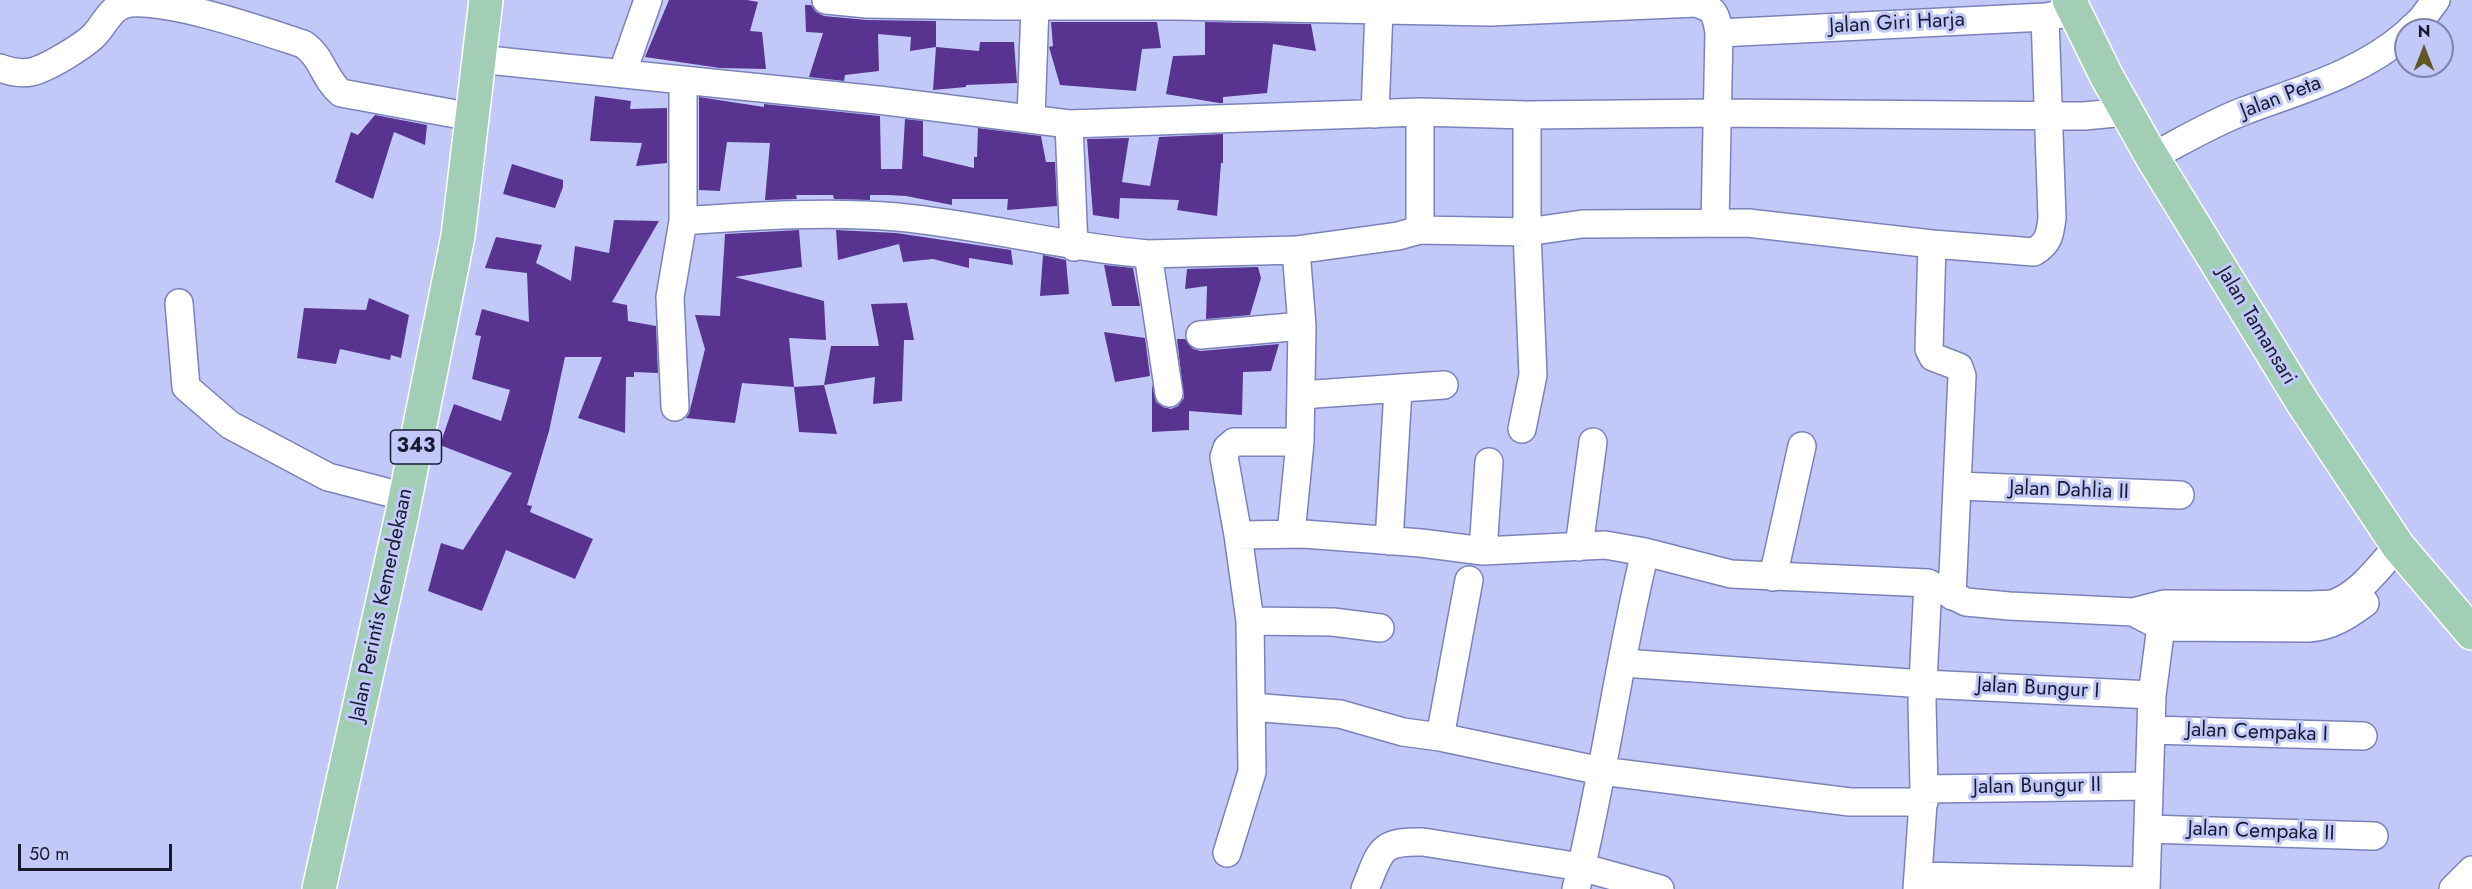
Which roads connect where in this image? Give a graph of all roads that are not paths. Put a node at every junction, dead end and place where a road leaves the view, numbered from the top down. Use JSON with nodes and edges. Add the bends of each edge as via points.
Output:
{"nodes":[{"id":1,"x":486,"y":0,"type":"edge"},
{"id":2,"x":648,"y":0,"type":"edge"},
{"id":3,"x":826,"y":0,"type":"edge"},
{"id":4,"x":2436,"y":0,"type":"edge"},
{"id":5,"x":993,"y":3,"type":"edge"},
{"id":6,"x":1285,"y":4,"type":"edge"},
{"id":7,"x":1621,"y":4,"type":"edge"},
{"id":8,"x":1035,"y":6,"type":"junction"},
{"id":9,"x":2063,"y":9,"type":"edge"},
{"id":10,"x":1379,"y":10,"type":"junction"},
{"id":11,"x":2422,"y":18,"type":"edge"},
{"id":12,"x":1719,"y":33,"type":"junction"},
{"id":13,"x":2394,"y":42,"type":"edge"},
{"id":14,"x":478,"y":59,"type":"junction"},
{"id":15,"x":0,"y":68,"type":"edge"},
{"id":16,"x":622,"y":74,"type":"junction"},
{"id":17,"x":683,"y":81,"type":"junction"},
{"id":18,"x":1420,"y":112,"type":"junction"},
{"id":19,"x":2126,"y":112,"type":"junction"},
{"id":20,"x":1717,"y":113,"type":"junction"},
{"id":21,"x":1375,"y":114,"type":"junction"},
{"id":22,"x":1527,"y":115,"type":"junction"},
{"id":23,"x":2048,"y":116,"type":"junction"},
{"id":24,"x":472,"y":117,"type":"junction"},
{"id":25,"x":1031,"y":119,"type":"junction"},
{"id":26,"x":1069,"y":124,"type":"junction"},
{"id":27,"x":2152,"y":157,"type":"junction"},
{"id":28,"x":683,"y":220,"type":"junction"},
{"id":29,"x":1714,"y":223,"type":"junction"},
{"id":30,"x":1420,"y":230,"type":"junction"},
{"id":31,"x":1527,"y":232,"type":"junction"},
{"id":32,"x":1932,"y":244,"type":"junction"},
{"id":33,"x":1074,"y":247,"type":"junction"},
{"id":34,"x":1296,"y":250,"type":"junction"},
{"id":35,"x":1148,"y":254,"type":"junction"},
{"id":36,"x":179,"y":303,"type":"dead end"},
{"id":37,"x":1302,"y":326,"type":"junction"},
{"id":38,"x":1200,"y":335,"type":"dead end"},
{"id":39,"x":1444,"y":385,"type":"dead end"},
{"id":40,"x":1398,"y":390,"type":"junction"},
{"id":41,"x":1169,"y":393,"type":"dead end"},
{"id":42,"x":1301,"y":395,"type":"junction"},
{"id":43,"x":675,"y":407,"type":"dead end"},
{"id":44,"x":1522,"y":429,"type":"dead end"},
{"id":45,"x":1300,"y":442,"type":"junction"},
{"id":46,"x":1593,"y":442,"type":"dead end"},
{"id":47,"x":1802,"y":446,"type":"dead end"},
{"id":48,"x":1489,"y":462,"type":"dead end"},
{"id":49,"x":1959,"y":486,"type":"junction"},
{"id":50,"x":2180,"y":495,"type":"dead end"},
{"id":51,"x":406,"y":497,"type":"junction"},
{"id":52,"x":1291,"y":534,"type":"junction"},
{"id":53,"x":1238,"y":535,"type":"junction"},
{"id":54,"x":1389,"y":541,"type":"junction"},
{"id":55,"x":1579,"y":547,"type":"junction"},
{"id":56,"x":1483,"y":551,"type":"junction"},
{"id":57,"x":1645,"y":552,"type":"junction"},
{"id":58,"x":2404,"y":552,"type":"junction"},
{"id":59,"x":1773,"y":577,"type":"junction"},
{"id":60,"x":1469,"y":580,"type":"dead end"},
{"id":61,"x":1928,"y":583,"type":"junction"},
{"id":62,"x":1952,"y":596,"type":"junction"},
{"id":63,"x":2163,"y":615,"type":"junction"},
{"id":64,"x":1250,"y":621,"type":"junction"},
{"id":65,"x":1380,"y":628,"type":"dead end"},
{"id":66,"x":2472,"y":633,"type":"edge"},
{"id":67,"x":1623,"y":663,"type":"junction"},
{"id":68,"x":1924,"y":684,"type":"junction"},
{"id":69,"x":2152,"y":695,"type":"junction"},
{"id":70,"x":1251,"y":707,"type":"junction"},
{"id":71,"x":2151,"y":730,"type":"junction"},
{"id":72,"x":2363,"y":736,"type":"dead end"},
{"id":73,"x":1440,"y":737,"type":"junction"},
{"id":74,"x":1601,"y":771,"type":"junction"},
{"id":75,"x":2149,"y":786,"type":"junction"},
{"id":76,"x":1924,"y":796,"type":"junction"},
{"id":77,"x":2148,"y":829,"type":"junction"},
{"id":78,"x":2374,"y":836,"type":"dead end"},
{"id":79,"x":1227,"y":853,"type":"dead end"},
{"id":80,"x":2472,"y":870,"type":"edge"},
{"id":81,"x":1578,"y":878,"type":"edge"},
{"id":82,"x":1918,"y":883,"type":"edge"},
{"id":83,"x":2146,"y":885,"type":"edge"},
{"id":84,"x":319,"y":889,"type":"edge"},
{"id":85,"x":1365,"y":889,"type":"edge"},
{"id":86,"x":1660,"y":889,"type":"edge"},
{"id":87,"x":2453,"y":889,"type":"edge"}],
"edges":[{"from":1,"to":14,"type":"main road","name":"Jalan Perintis Kemerdekaan","number":"343"},
{"from":2,"to":16,"type":"street"},
{"from":3,"to":5,"type":"street","via":[[867,4]]},
{"from":4,"to":11,"type":"street"},
{"from":5,"to":8,"type":"street"},
{"from":6,"to":8,"type":"street"},
{"from":6,"to":10,"type":"street"},
{"from":7,"to":10,"type":"street","via":[[1490,12]]},
{"from":7,"to":12,"type":"street","via":[[1696,3],[1710,8],[1717,18]]},
{"from":8,"to":25,"type":"street"},
{"from":9,"to":12,"type":"street","name":"Jalan Giri Harja"},
{"from":9,"to":19,"type":"main road","name":"Jalan Tamansari"},
{"from":9,"to":23,"type":"street"},
{"from":10,"to":21,"type":"street"},
{"from":12,"to":20,"type":"street"},
{"from":13,"to":27,"type":"street","name":"Jalan Peta","via":[[2357,67],[2241,112]]},
{"from":14,"to":16,"type":"street"},
{"from":14,"to":24,"type":"main road","name":"Jalan Perintis Kemerdekaan","number":"343"},
{"from":15,"to":24,"type":"street","via":[[14,73],[33,72],[77,49],[117,8],[129,3],[156,2],[303,44],[314,51],[332,86],[341,93]]},
{"from":16,"to":17,"type":"street"},
{"from":17,"to":25,"type":"street"},
{"from":17,"to":28,"type":"street"},
{"from":18,"to":21,"type":"street"},
{"from":18,"to":22,"type":"street"},
{"from":18,"to":30,"type":"street"},
{"from":19,"to":23,"type":"street"},
{"from":19,"to":27,"type":"main road","name":"Jalan Tamansari"},
{"from":20,"to":22,"type":"street"},
{"from":20,"to":23,"type":"street"},
{"from":20,"to":29,"type":"street"},
{"from":21,"to":26,"type":"street"},
{"from":22,"to":31,"type":"street"},
{"from":23,"to":32,"type":"street","via":[[2052,218],[2044,247],[2034,252]]},
{"from":24,"to":51,"type":"main road","name":"Jalan Perintis Kemerdekaan","number":"343","via":[[458,236]]},
{"from":25,"to":26,"type":"street"},
{"from":26,"to":33,"type":"street"},
{"from":27,"to":58,"type":"main road","name":"Jalan Tamansari","via":[[2303,404]]},
{"from":28,"to":33,"type":"street","via":[[814,213],[896,217],[968,226]]},
{"from":28,"to":43,"type":"street","via":[[670,297]]},
{"from":29,"to":31,"type":"street","via":[[1582,224]]},
{"from":29,"to":32,"type":"street","via":[[1748,223]]},
{"from":30,"to":31,"type":"street"},
{"from":30,"to":34,"type":"street"},
{"from":31,"to":44,"type":"street","via":[[1533,375]]},
{"from":32,"to":49,"type":"street","via":[[1929,349],[1934,357],[1959,367],[1962,376]]},
{"from":33,"to":35,"type":"street"},
{"from":34,"to":35,"type":"street"},
{"from":34,"to":37,"type":"street"},
{"from":35,"to":41,"type":"street"},
{"from":36,"to":51,"type":"street","via":[[186,387],[230,425],[328,477]]},
{"from":37,"to":38,"type":"street"},
{"from":37,"to":42,"type":"street"},
{"from":39,"to":40,"type":"street"},
{"from":40,"to":42,"type":"street"},
{"from":40,"to":54,"type":"street"},
{"from":42,"to":45,"type":"street"},
{"from":45,"to":52,"type":"street"},
{"from":45,"to":53,"type":"street","via":[[1234,442],[1227,448],[1224,457]]},
{"from":46,"to":55,"type":"street"},
{"from":47,"to":59,"type":"street"},
{"from":48,"to":56,"type":"street"},
{"from":49,"to":50,"type":"street","name":"Jalan Dahlia II"},
{"from":49,"to":62,"type":"street"},
{"from":51,"to":84,"type":"main road","name":"Jalan Perintis Kemerdekaan","number":"343"},
{"from":52,"to":53,"type":"street"},
{"from":52,"to":54,"type":"street"},
{"from":53,"to":64,"type":"street"},
{"from":54,"to":56,"type":"street"},
{"from":55,"to":56,"type":"street"},
{"from":55,"to":57,"type":"street","via":[[1605,545]]},
{"from":57,"to":59,"type":"street","via":[[1731,574]]},
{"from":57,"to":67,"type":"street"},
{"from":58,"to":63,"type":"street","via":[[2331,613]]},
{"from":58,"to":66,"type":"main road","name":"Jalan Tamansari"},
{"from":59,"to":61,"type":"street"},
{"from":60,"to":73,"type":"street"},
{"from":61,"to":62,"type":"street"},
{"from":61,"to":68,"type":"street"},
{"from":62,"to":63,"type":"street","via":[[1966,602],[1999,605]]},
{"from":63,"to":69,"type":"street"},
{"from":64,"to":65,"type":"street","via":[[1333,622]]},
{"from":64,"to":70,"type":"street"},
{"from":67,"to":68,"type":"street","name":"Jalan Bungur I"},
{"from":67,"to":74,"type":"street"},
{"from":68,"to":69,"type":"street","name":"Jalan Bungur I"},
{"from":68,"to":76,"type":"street"},
{"from":69,"to":71,"type":"street"},
{"from":70,"to":73,"type":"street","name":"Jalan Bungur II","via":[[1340,714],[1403,732]]},
{"from":70,"to":79,"type":"street","via":[[1252,772]]},
{"from":71,"to":72,"type":"street","name":"Jalan Cempaka I"},
{"from":71,"to":75,"type":"street"},
{"from":73,"to":74,"type":"street","name":"Jalan Bungur II"},
{"from":74,"to":76,"type":"street","name":"Jalan Bungur II","via":[[1850,802]]},
{"from":74,"to":81,"type":"street"},
{"from":75,"to":76,"type":"street","name":"Jalan Bungur II"},
{"from":75,"to":77,"type":"street"},
{"from":76,"to":82,"type":"street"},
{"from":77,"to":78,"type":"street","name":"Jalan Cempaka II"},
{"from":77,"to":83,"type":"street"},
{"from":80,"to":87,"type":"street"},
{"from":81,"to":85,"type":"street","via":[[1423,842],[1403,842],[1383,850]]},
{"from":81,"to":86,"type":"street"},
{"from":82,"to":83,"type":"street"}]}
